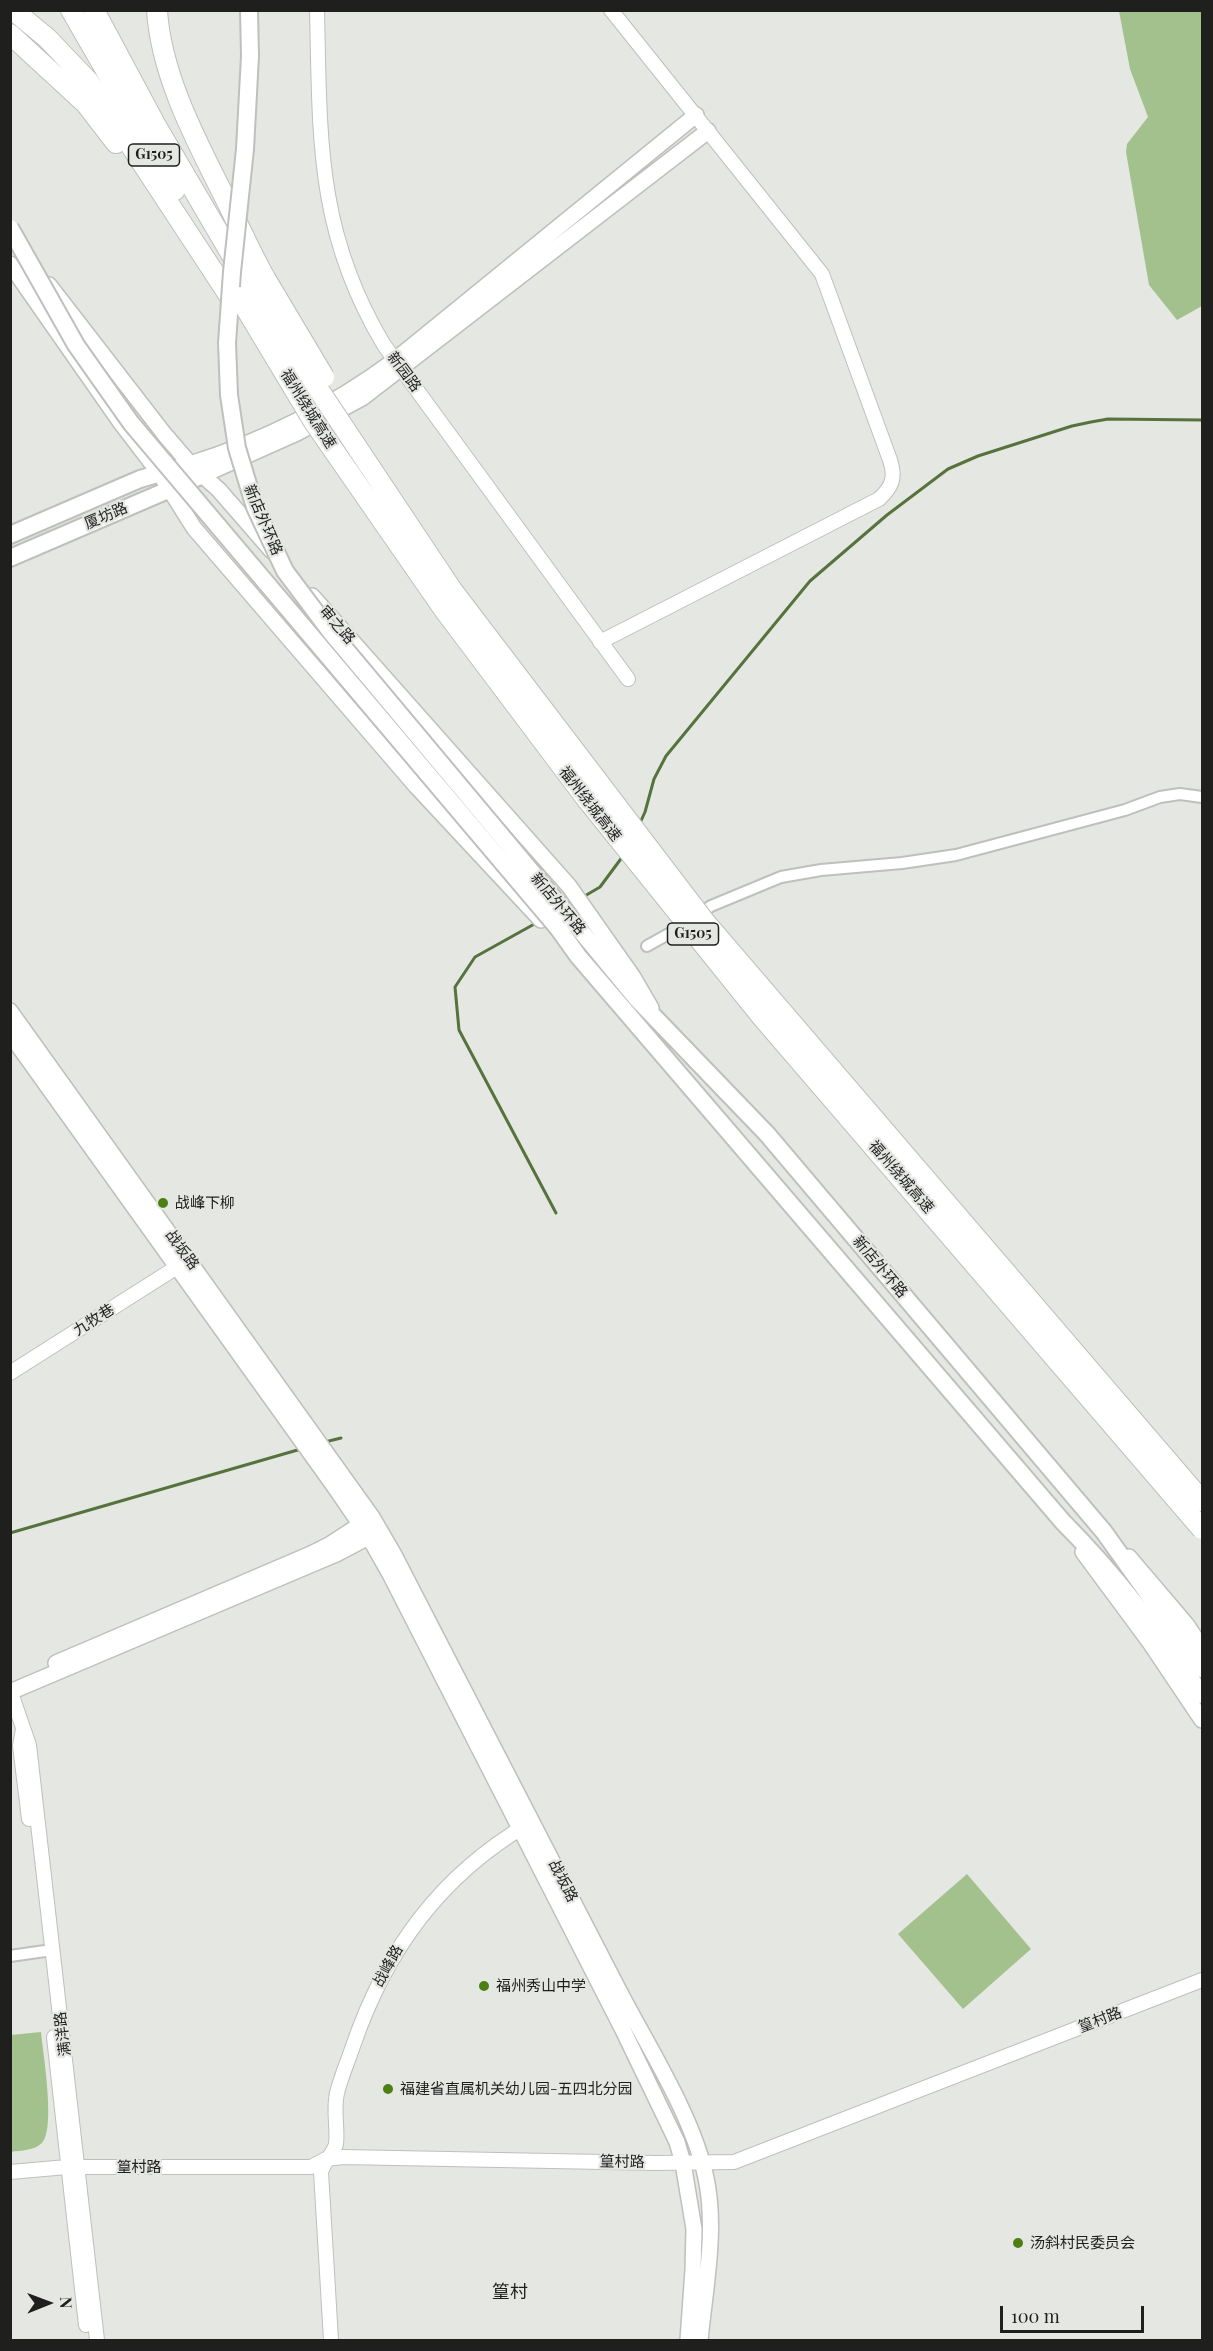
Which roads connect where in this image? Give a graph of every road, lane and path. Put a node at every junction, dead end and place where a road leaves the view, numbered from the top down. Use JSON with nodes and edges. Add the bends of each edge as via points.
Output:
{"nodes":[{"id":1,"x":13,"y":10,"type":"edge"},
{"id":2,"x":71,"y":10,"type":"edge"},
{"id":3,"x":94,"y":10,"type":"edge"},
{"id":4,"x":157,"y":10,"type":"edge"},
{"id":5,"x":249,"y":10,"type":"edge"},
{"id":6,"x":317,"y":10,"type":"edge"},
{"id":7,"x":611,"y":10,"type":"edge"},
{"id":8,"x":10,"y":33,"type":"edge"},
{"id":9,"x":696,"y":115,"type":"junction"},
{"id":10,"x":708,"y":131,"type":"junction"},
{"id":11,"x":10,"y":228,"type":"edge"},
{"id":12,"x":184,"y":230,"type":"junction"},
{"id":13,"x":10,"y":235,"type":"edge"},
{"id":14,"x":12,"y":267,"type":"edge"},
{"id":15,"x":247,"y":291,"type":"junction"},
{"id":16,"x":399,"y":364,"type":"junction"},
{"id":17,"x":196,"y":470,"type":"junction"},
{"id":18,"x":160,"y":474,"type":"junction"},
{"id":19,"x":170,"y":489,"type":"junction"},
{"id":20,"x":10,"y":536,"type":"edge"},
{"id":21,"x":10,"y":558,"type":"edge"},
{"id":22,"x":600,"y":642,"type":"junction"},
{"id":23,"x":628,"y":679,"type":"dead end"},
{"id":24,"x":1203,"y":797,"type":"edge"},
{"id":25,"x":560,"y":926,"type":"junction"},
{"id":26,"x":647,"y":946,"type":"dead end"},
{"id":27,"x":10,"y":1011,"type":"edge"},
{"id":28,"x":657,"y":1019,"type":"junction"},
{"id":29,"x":10,"y":1034,"type":"edge"},
{"id":30,"x":177,"y":1267,"type":"junction"},
{"id":31,"x":10,"y":1373,"type":"edge"},
{"id":32,"x":305,"y":1433,"type":"junction"},
{"id":33,"x":1203,"y":1501,"type":"edge"},
{"id":34,"x":1063,"y":1522,"type":"junction"},
{"id":35,"x":370,"y":1527,"type":"junction"},
{"id":36,"x":1203,"y":1529,"type":"edge"},
{"id":37,"x":1104,"y":1532,"type":"junction"},
{"id":38,"x":1203,"y":1648,"type":"edge"},
{"id":39,"x":1203,"y":1669,"type":"edge"},
{"id":40,"x":10,"y":1681,"type":"edge"},
{"id":41,"x":11,"y":1691,"type":"edge"},
{"id":42,"x":1203,"y":1695,"type":"edge"},
{"id":43,"x":1203,"y":1719,"type":"edge"},
{"id":44,"x":23,"y":1729,"type":"junction"},
{"id":45,"x":526,"y":1825,"type":"junction"},
{"id":46,"x":45,"y":1951,"type":"junction"},
{"id":47,"x":10,"y":1956,"type":"edge"},
{"id":48,"x":1203,"y":1980,"type":"edge"},
{"id":49,"x":326,"y":2159,"type":"junction"},
{"id":50,"x":683,"y":2163,"type":"junction"},
{"id":51,"x":702,"y":2163,"type":"junction"},
{"id":52,"x":73,"y":2167,"type":"junction"},
{"id":53,"x":10,"y":2172,"type":"edge"},
{"id":54,"x":88,"y":2340,"type":"edge"},
{"id":55,"x":97,"y":2340,"type":"edge"},
{"id":56,"x":331,"y":2340,"type":"edge"},
{"id":57,"x":687,"y":2340,"type":"edge"},
{"id":58,"x":700,"y":2340,"type":"edge"}],
"edges":[{"from":1,"to":12,"type":"highway","via":[[47,38],[89,82]]},
{"from":2,"to":15,"type":"highway","name":"福州绕城高速","number":"G1505"},
{"from":3,"to":15,"type":"highway","name":"福州绕城高速","number":"G1505"},
{"from":4,"to":15,"type":"highway","via":[[172,82]]},
{"from":5,"to":25,"type":"main road","name":"新店外环路","bridge":true,"via":[[248,118],[227,343],[237,447],[255,507],[285,571]]},
{"from":6,"to":16,"type":"street","name":"新园路","via":[[320,145],[330,212],[353,284],[376,331]]},
{"from":7,"to":9,"type":"street"},
{"from":8,"to":12,"type":"highway","via":[[86,104]]},
{"from":9,"to":10,"type":"street"},
{"from":9,"to":16,"type":"main road"},
{"from":10,"to":16,"type":"main road"},
{"from":10,"to":22,"type":"street","via":[[822,274],[894,478],[879,499]]},
{"from":11,"to":25,"type":"main road","name":"新店外环路","bridge":true,"via":[[76,345],[131,423]]},
{"from":12,"to":15,"type":"highway"},
{"from":13,"to":17,"type":"main road","name":"审之路"},
{"from":14,"to":18,"type":"main road"},
{"from":15,"to":33,"type":"highway","name":"福州绕城高速","number":"G1505","bridge":true,"via":[[452,590],[705,922]]},
{"from":15,"to":36,"type":"highway","name":"福州绕城高速","number":"G1505","bridge":true,"via":[[314,422],[445,610],[585,797],[694,935]]},
{"from":16,"to":17,"type":"main road","via":[[316,411]]},
{"from":16,"to":22,"type":"street","name":"新园路"},
{"from":17,"to":18,"type":"main road","name":"厦坊路"},
{"from":17,"to":19,"type":"main road","name":"厦坊路"},
{"from":17,"to":28,"type":"main road","name":"审之路","via":[[569,886],[633,976]]},
{"from":18,"to":19,"type":"main road"},
{"from":18,"to":20,"type":"main road","name":"厦坊路"},
{"from":19,"to":21,"type":"main road","name":"厦坊路"},
{"from":19,"to":25,"type":"main road","via":[[194,528],[416,786],[532,910]]},
{"from":22,"to":23,"type":"street","name":"新园路"},
{"from":24,"to":26,"type":"street","via":[[1160,797],[956,855],[781,877],[711,906]]},
{"from":25,"to":28,"type":"main road","name":"新店外环路"},
{"from":25,"to":34,"type":"main road","name":"新店外环路","via":[[578,956]]},
{"from":27,"to":32,"type":"main road","name":"战坂路"},
{"from":28,"to":37,"type":"main road","name":"新店外环路","via":[[767,1134]]},
{"from":29,"to":30,"type":"main road","name":"战坂路"},
{"from":30,"to":31,"type":"street","name":"九牧巷"},
{"from":30,"to":32,"type":"main road","name":"战坂路"},
{"from":32,"to":35,"type":"main road","name":"战坂路"},
{"from":34,"to":42,"type":"main road","name":"新店外环路","via":[[1120,1583]]},
{"from":34,"to":43,"type":"main road"},
{"from":35,"to":40,"type":"main road"},
{"from":35,"to":41,"type":"main road","via":[[336,1554]]},
{"from":35,"to":45,"type":"main road","name":"战坂路","via":[[390,1574]]},
{"from":37,"to":38,"type":"main road","via":[[1134,1561]]},
{"from":37,"to":39,"type":"main road","name":"新店外环路"},
{"from":41,"to":44,"type":"street","name":"满洋路"},
{"from":44,"to":46,"type":"street","name":"满洋路","via":[[20,1746]]},
{"from":44,"to":52,"type":"street","name":"满洋路","via":[[29,1745]]},
{"from":45,"to":49,"type":"street","name":"战峰路","via":[[454,1880],[427,1908],[394,1953],[363,2019],[341,2081],[335,2106],[336,2144]]},
{"from":45,"to":50,"type":"main road","name":"战坂路","via":[[663,2109]]},
{"from":45,"to":51,"type":"main road","name":"战坂路","via":[[674,2096]]},
{"from":46,"to":47,"type":"street"},
{"from":46,"to":52,"type":"street","name":"满洋路"},
{"from":48,"to":51,"type":"street","name":"篁村路","via":[[771,2149],[734,2162]]},
{"from":49,"to":50,"type":"street","name":"篁村路"},
{"from":49,"to":52,"type":"street","name":"篁村路","via":[[311,2167]]},
{"from":49,"to":56,"type":"street","name":"战峰路","via":[[321,2172]]},
{"from":50,"to":51,"type":"street","name":"篁村路"},
{"from":50,"to":57,"type":"main road","name":"战坂路","via":[[694,2229]]},
{"from":51,"to":58,"type":"main road","name":"战坂路","via":[[710,2222]]},
{"from":52,"to":53,"type":"street","name":"篁村路"},
{"from":52,"to":54,"type":"street","name":"满洋路"},
{"from":52,"to":55,"type":"street","name":"满洋路"}]}
